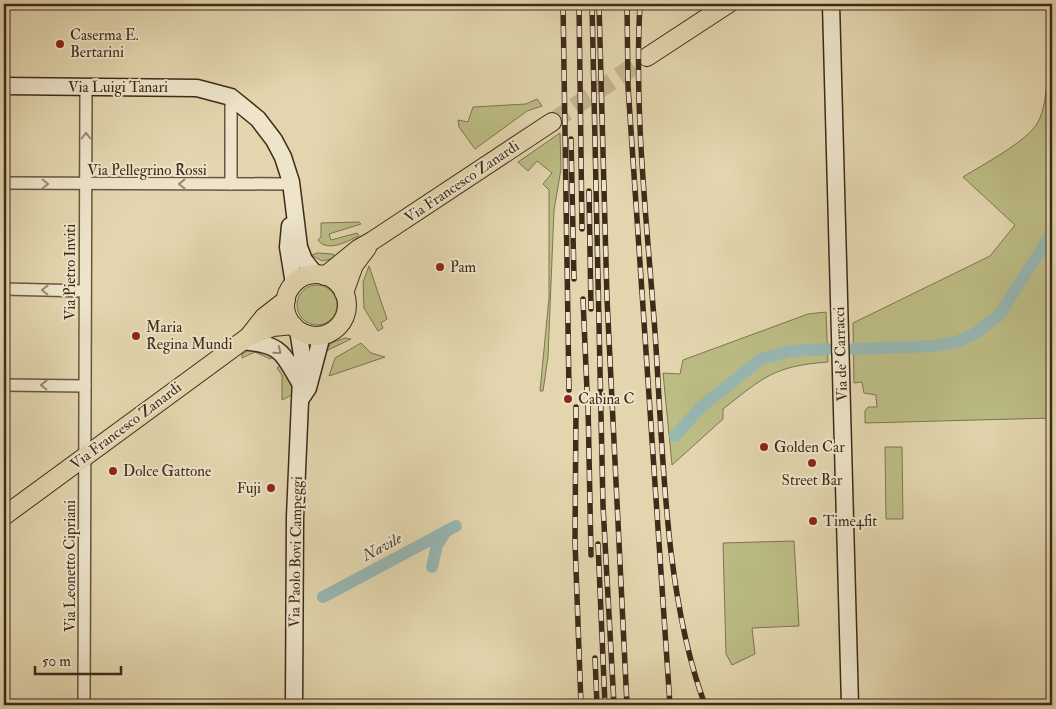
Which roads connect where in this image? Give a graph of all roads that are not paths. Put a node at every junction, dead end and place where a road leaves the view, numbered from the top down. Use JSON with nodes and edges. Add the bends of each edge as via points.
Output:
{"nodes":[{"id":1,"x":728,"y":4,"type":"edge"},
{"id":2,"x":830,"y":4,"type":"edge"},
{"id":3,"x":647,"y":57,"type":"tunnel mouth"},
{"id":4,"x":4,"y":86,"type":"edge"},
{"id":5,"x":86,"y":87,"type":"junction"},
{"id":6,"x":231,"y":97,"type":"junction"},
{"id":7,"x":552,"y":122,"type":"tunnel mouth"},
{"id":8,"x":4,"y":183,"type":"edge"},
{"id":9,"x":231,"y":184,"type":"junction"},
{"id":10,"x":291,"y":184,"type":"junction"},
{"id":11,"x":86,"y":185,"type":"junction"},
{"id":12,"x":294,"y":209,"type":"junction"},
{"id":13,"x":372,"y":242,"type":"junction"},
{"id":14,"x":320,"y":275,"type":"junction"},
{"id":15,"x":294,"y":284,"type":"junction"},
{"id":16,"x":4,"y":289,"type":"edge"},
{"id":17,"x":85,"y":291,"type":"junction"},
{"id":18,"x":344,"y":293,"type":"junction"},
{"id":19,"x":286,"y":300,"type":"junction"},
{"id":20,"x":296,"y":328,"type":"junction"},
{"id":21,"x":322,"y":335,"type":"junction"},
{"id":22,"x":246,"y":339,"type":"junction"},
{"id":23,"x":299,"y":381,"type":"junction"},
{"id":24,"x":4,"y":385,"type":"edge"},
{"id":25,"x":85,"y":386,"type":"junction"},
{"id":26,"x":301,"y":399,"type":"junction"},
{"id":27,"x":86,"y":456,"type":"junction"},
{"id":28,"x":4,"y":516,"type":"edge"},
{"id":29,"x":84,"y":705,"type":"edge"},
{"id":30,"x":294,"y":705,"type":"edge"},
{"id":31,"x":850,"y":705,"type":"edge"}],
"edges":[{"from":1,"to":3,"type":"main road"},
{"from":2,"to":31,"type":"street","name":"Via de' Carracci"},
{"from":4,"to":5,"type":"street","name":"Via Luigi Tanari"},
{"from":5,"to":6,"type":"street","name":"Via Luigi Tanari","via":[[197,88]]},
{"from":11,"to":5,"type":"street","name":"Via Pietro Inviti","one_way":true},
{"from":6,"to":9,"type":"street"},
{"from":6,"to":10,"type":"street","name":"Via Luigi Tanari","via":[[248,108],[274,140]]},
{"from":7,"to":13,"type":"main road","name":"Via Francesco Zanardi"},
{"from":8,"to":11,"type":"street","name":"Via Pellegrino Rossi","one_way":true},
{"from":9,"to":10,"type":"street","name":"Via Pellegrino Rossi"},
{"from":9,"to":11,"type":"street","name":"Via Pellegrino Rossi","one_way":true},
{"from":10,"to":12,"type":"street","name":"Via Luigi Tanari"},
{"from":11,"to":17,"type":"street","name":"Via Pietro Inviti"},
{"from":12,"to":14,"type":"street","name":"Via Luigi Tanari","via":[[304,260]]},
{"from":12,"to":15,"type":"street","name":"Via Luigi Tanari","via":[[288,247]]},
{"from":13,"to":14,"type":"main road","name":"Via Francesco Zanardi"},
{"from":13,"to":18,"type":"main road","name":"Via Francesco Zanardi","via":[[354,265]]},
{"from":14,"to":15,"type":"main road","via":[[301,278]]},
{"from":14,"to":18,"type":"main road","via":[[337,282]]},
{"from":15,"to":19,"type":"main road"},
{"from":17,"to":16,"type":"street","one_way":true},
{"from":17,"to":25,"type":"street","name":"Via Pietro Inviti"},
{"from":18,"to":21,"type":"main road","via":[[347,306],[342,322]]},
{"from":19,"to":20,"type":"main road","via":[[287,314]]},
{"from":19,"to":22,"type":"main road","name":"Via Francesco Zanardi","via":[[264,317]]},
{"from":20,"to":21,"type":"main road","via":[[310,335]]},
{"from":20,"to":22,"type":"main road","name":"Via Francesco Zanardi","via":[[273,327]]},
{"from":20,"to":23,"type":"street","name":"Via Paolo Bovi Campeggi","via":[[302,355]]},
{"from":21,"to":26,"type":"street","name":"Via Paolo Bovi Campeggi","via":[[308,388]]},
{"from":22,"to":23,"type":"street","name":"Via Paolo Bovi Campeggi","one_way":true,"via":[[274,346],[284,355]]},
{"from":22,"to":27,"type":"main road","name":"Via Francesco Zanardi"},
{"from":23,"to":26,"type":"street","name":"Via Paolo Bovi Campeggi"},
{"from":25,"to":24,"type":"street","one_way":true},
{"from":25,"to":27,"type":"street","name":"Via Pietro Inviti"},
{"from":26,"to":30,"type":"street","name":"Via Paolo Bovi Campeggi","via":[[295,517]]},
{"from":27,"to":28,"type":"main road","name":"Via Francesco Zanardi"},
{"from":27,"to":29,"type":"street","name":"Via Leonetto Cipriani"}]}
